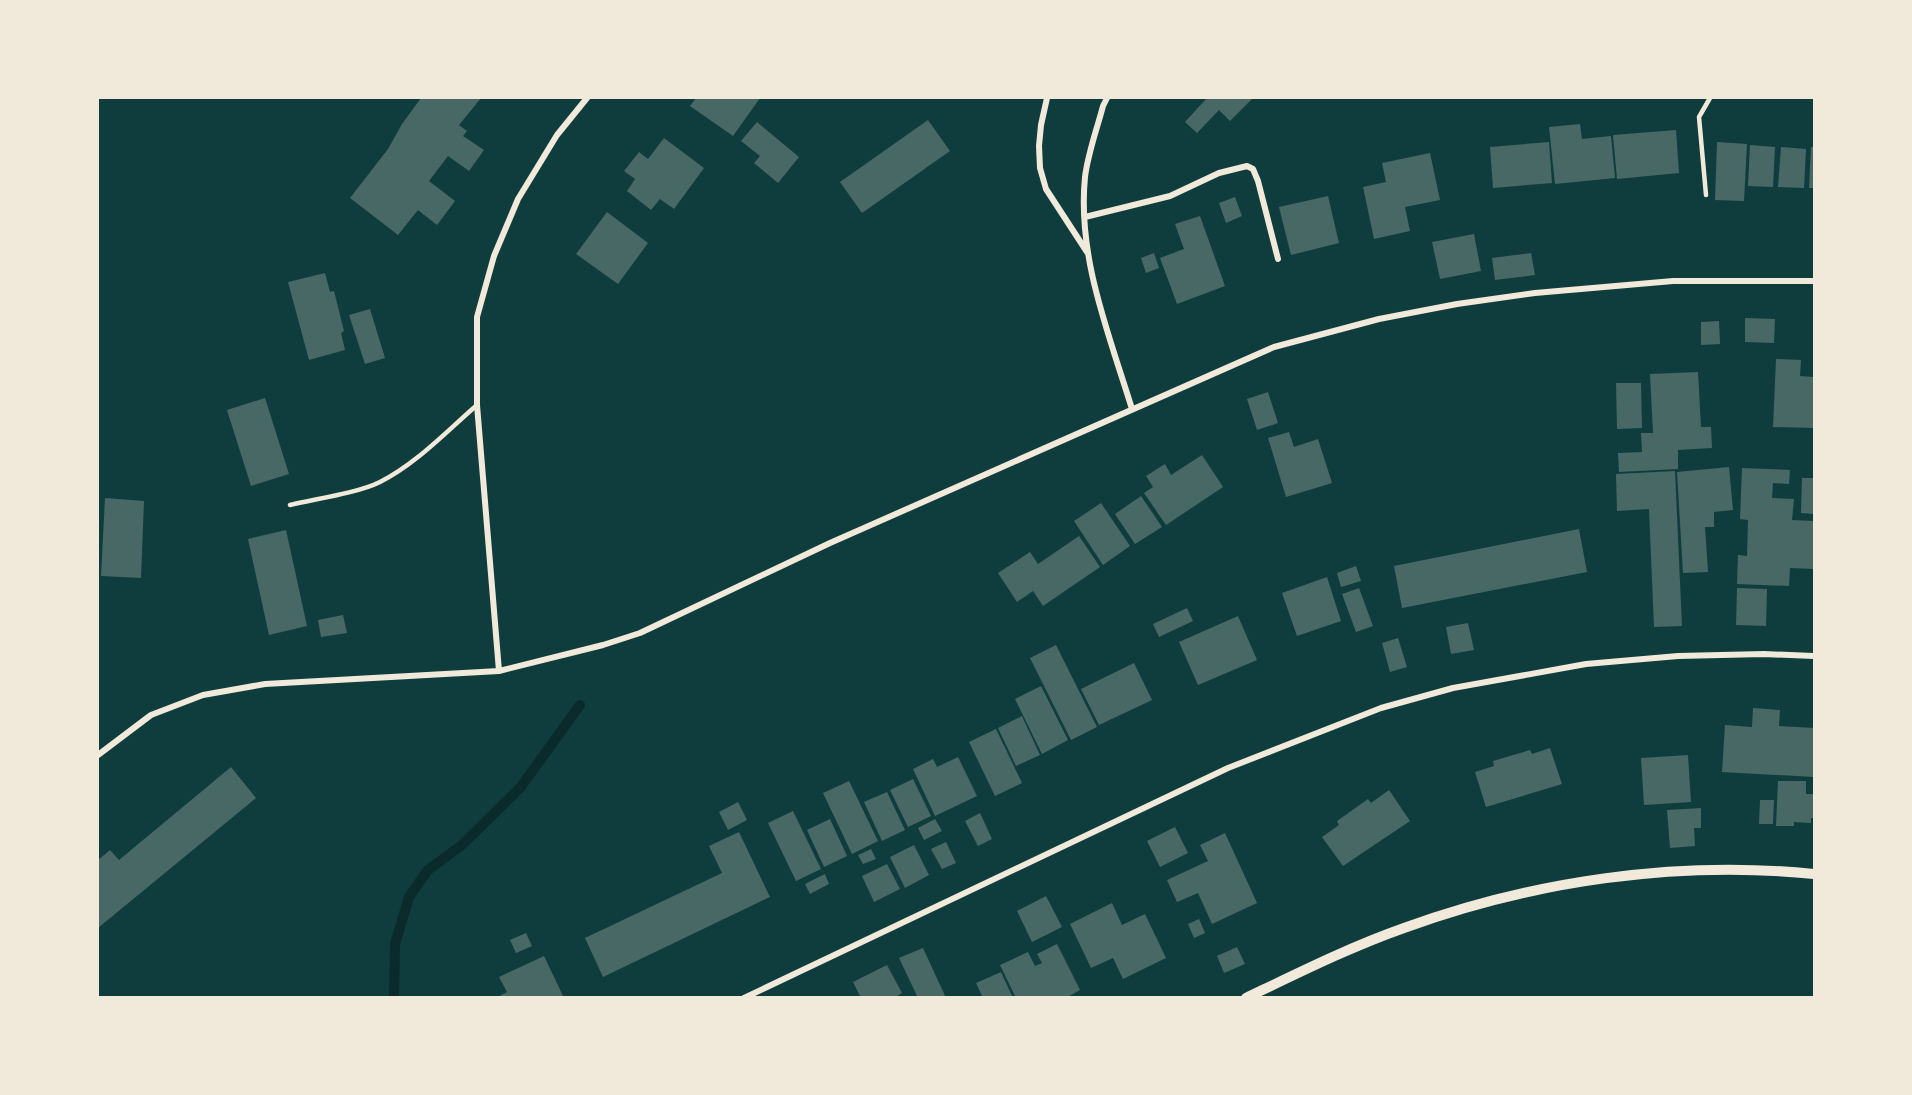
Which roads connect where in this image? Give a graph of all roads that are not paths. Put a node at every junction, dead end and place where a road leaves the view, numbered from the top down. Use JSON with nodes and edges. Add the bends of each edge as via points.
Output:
{"nodes":[{"id":1,"x":587,"y":98,"type":"edge"},
{"id":2,"x":1047,"y":98,"type":"edge"},
{"id":3,"x":1107,"y":98,"type":"edge"},
{"id":4,"x":1710,"y":98,"type":"edge"},
{"id":5,"x":1706,"y":195,"type":"dead end"},
{"id":6,"x":1085,"y":217,"type":"junction"},
{"id":7,"x":1089,"y":255,"type":"junction"},
{"id":8,"x":1278,"y":259,"type":"dead end"},
{"id":9,"x":1815,"y":281,"type":"edge"},
{"id":10,"x":477,"y":405,"type":"junction"},
{"id":11,"x":1132,"y":409,"type":"junction"},
{"id":12,"x":290,"y":505,"type":"dead end"},
{"id":13,"x":1815,"y":656,"type":"edge"},
{"id":14,"x":499,"y":671,"type":"junction"},
{"id":15,"x":98,"y":755,"type":"edge"},
{"id":16,"x":1815,"y":874,"type":"edge"},
{"id":17,"x":744,"y":998,"type":"edge"},
{"id":18,"x":1246,"y":998,"type":"edge"}],
"edges":[{"from":1,"to":10,"type":"street","via":[[557,135],[518,200],[495,256],[477,317]]},
{"from":2,"to":7,"type":"street","via":[[1041,125],[1040,168],[1046,189]]},
{"from":3,"to":6,"type":"street","via":[[1085,176]]},
{"from":4,"to":5,"type":"lane","via":[[1699,117]]},
{"from":6,"to":7,"type":"street"},
{"from":6,"to":8,"type":"street","via":[[1162,198],[1247,166],[1258,181]]},
{"from":7,"to":11,"type":"street","via":[[1093,284]]},
{"from":9,"to":11,"type":"street","via":[[1673,281],[1457,304],[1379,319],[1274,347]]},
{"from":10,"to":12,"type":"lane","via":[[406,465],[378,483]]},
{"from":10,"to":14,"type":"street"},
{"from":11,"to":14,"type":"street","via":[[830,543],[640,633]]},
{"from":13,"to":17,"type":"street","via":[[1678,656],[1586,664],[1453,688],[1381,708],[1228,768]]},
{"from":14,"to":15,"type":"street","via":[[265,684],[203,695],[151,715]]},
{"from":16,"to":18,"type":"street","via":[[1756,870],[1674,872],[1528,892],[1404,928]]}]}
